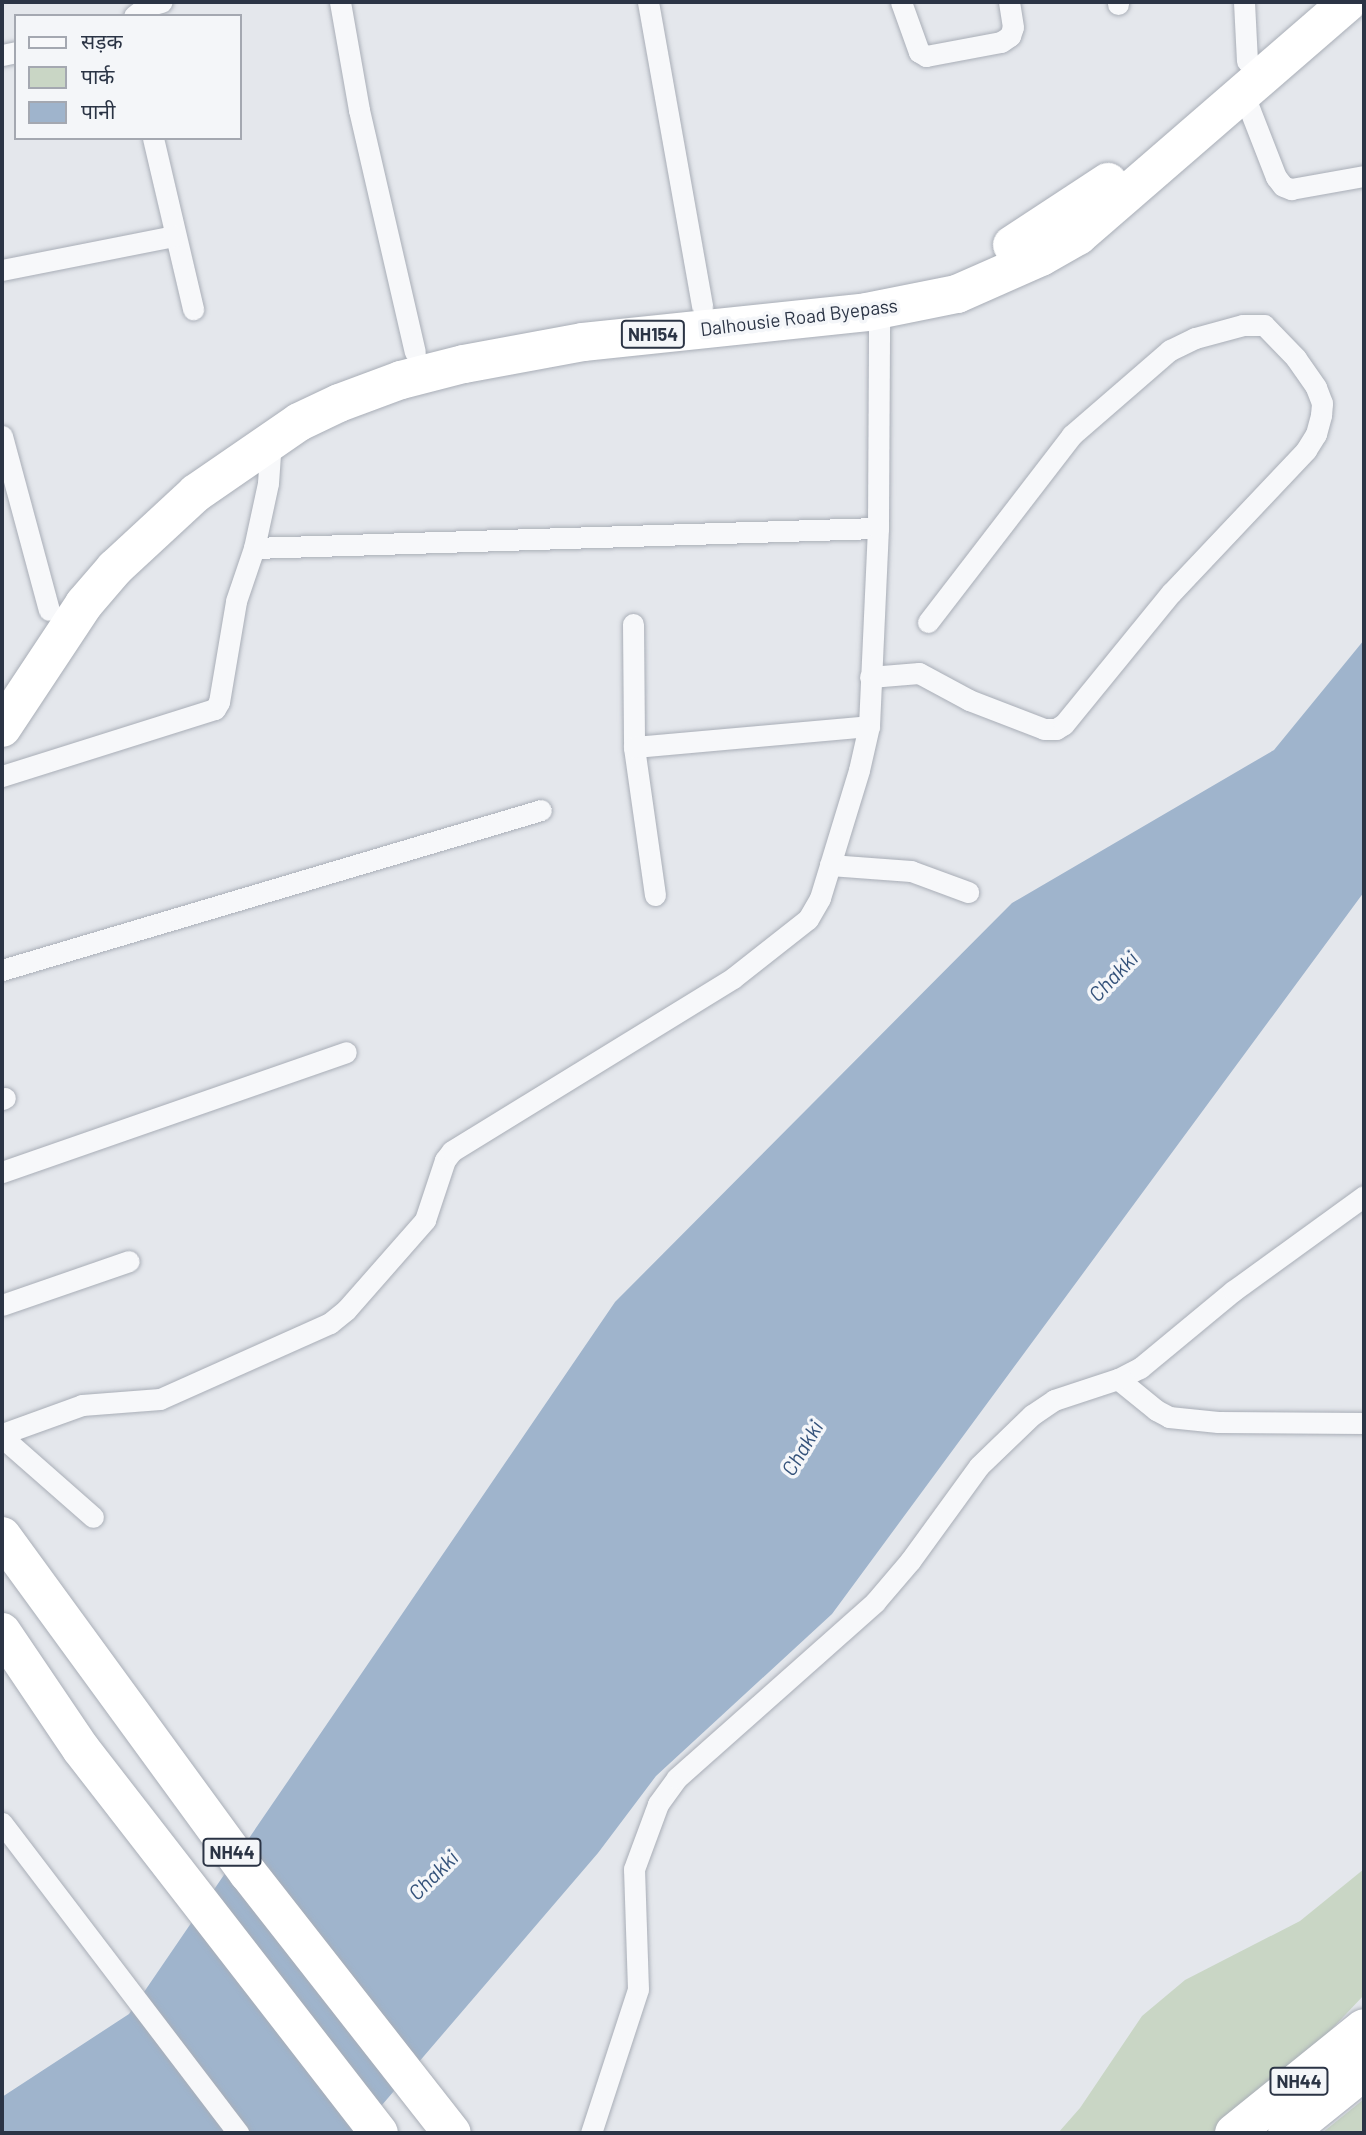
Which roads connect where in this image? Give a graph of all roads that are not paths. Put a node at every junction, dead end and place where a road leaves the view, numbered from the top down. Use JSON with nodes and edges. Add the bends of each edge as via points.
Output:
{"nodes":[{"id":1,"x":161,"y":2,"type":"edge"},
{"id":2,"x":340,"y":2,"type":"edge"},
{"id":3,"x":648,"y":2,"type":"edge"},
{"id":4,"x":901,"y":2,"type":"edge"},
{"id":5,"x":1009,"y":2,"type":"edge"},
{"id":6,"x":1244,"y":2,"type":"edge"},
{"id":7,"x":1313,"y":2,"type":"edge"},
{"id":8,"x":1348,"y":2,"type":"edge"},
{"id":9,"x":137,"y":14,"type":"edge"},
{"id":10,"x":1245,"y":78,"type":"junction"},
{"id":11,"x":153,"y":140,"type":"edge"},
{"id":12,"x":1364,"y":176,"type":"edge"},
{"id":13,"x":174,"y":236,"type":"junction"},
{"id":14,"x":2,"y":270,"type":"edge"},
{"id":15,"x":702,"y":306,"type":"junction"},
{"id":16,"x":193,"y":309,"type":"dead end"},
{"id":17,"x":879,"y":310,"type":"junction"},
{"id":18,"x":415,"y":352,"type":"junction"},
{"id":19,"x":271,"y":440,"type":"junction"},
{"id":20,"x":3,"y":448,"type":"edge"},
{"id":21,"x":878,"y":528,"type":"junction"},
{"id":22,"x":254,"y":548,"type":"junction"},
{"id":23,"x":49,"y":610,"type":"junction"},
{"id":24,"x":928,"y":622,"type":"dead end"},
{"id":25,"x":633,"y":624,"type":"dead end"},
{"id":26,"x":870,"y":677,"type":"junction"},
{"id":27,"x":2,"y":682,"type":"edge"},
{"id":28,"x":869,"y":726,"type":"junction"},
{"id":29,"x":2,"y":728,"type":"edge"},
{"id":30,"x":634,"y":747,"type":"junction"},
{"id":31,"x":2,"y":776,"type":"edge"},
{"id":32,"x":541,"y":810,"type":"dead end"},
{"id":33,"x":830,"y":865,"type":"junction"},
{"id":34,"x":968,"y":891,"type":"dead end"},
{"id":35,"x":655,"y":895,"type":"dead end"},
{"id":36,"x":2,"y":970,"type":"edge"},
{"id":37,"x":346,"y":1052,"type":"dead end"},
{"id":38,"x":2,"y":1172,"type":"edge"},
{"id":39,"x":1364,"y":1196,"type":"edge"},
{"id":40,"x":129,"y":1261,"type":"dead end"},
{"id":41,"x":2,"y":1305,"type":"edge"},
{"id":42,"x":1118,"y":1379,"type":"junction"},
{"id":43,"x":1364,"y":1423,"type":"edge"},
{"id":44,"x":2,"y":1435,"type":"edge"},
{"id":45,"x":93,"y":1517,"type":"dead end"},
{"id":46,"x":12,"y":1549,"type":"edge"},
{"id":47,"x":2,"y":1632,"type":"edge"},
{"id":48,"x":2,"y":1823,"type":"edge"},
{"id":49,"x":1364,"y":2028,"type":"edge"},
{"id":50,"x":1364,"y":2071,"type":"edge"},
{"id":51,"x":238,"y":2133,"type":"edge"},
{"id":52,"x":379,"y":2133,"type":"edge"},
{"id":53,"x":452,"y":2133,"type":"edge"},
{"id":54,"x":591,"y":2133,"type":"edge"},
{"id":55,"x":1234,"y":2133,"type":"edge"},
{"id":56,"x":1287,"y":2133,"type":"edge"}],
"edges":[{"from":1,"to":9,"type":"street"},
{"from":2,"to":18,"type":"street","via":[[359,110]]},
{"from":3,"to":15,"type":"street"},
{"from":4,"to":5,"type":"street","via":[[919,51],[926,56],[1001,42],[1013,27]]},
{"from":6,"to":10,"type":"street"},
{"from":7,"to":10,"type":"highway","number":"NH154"},
{"from":8,"to":10,"type":"highway","name":"Dalhousie Road Byepass","number":"NH154"},
{"from":10,"to":12,"type":"street","via":[[1276,177],[1283,186],[1291,190]]},
{"from":10,"to":15,"type":"highway","number":"NH154","via":[[1109,181],[1031,235],[989,257],[904,283]]},
{"from":10,"to":17,"type":"highway","name":"Dalhousie Road Byepass","number":"NH154","via":[[1078,236],[957,294]]},
{"from":11,"to":13,"type":"street"},
{"from":13,"to":14,"type":"street"},
{"from":13,"to":16,"type":"street"},
{"from":15,"to":18,"type":"highway","number":"NH154","via":[[573,321]]},
{"from":17,"to":19,"type":"highway","name":"Dalhousie Road Byepass","number":"NH154","via":[[596,341],[464,363],[339,403]]},
{"from":17,"to":21,"type":"street"},
{"from":18,"to":23,"type":"highway","number":"NH154","via":[[321,390],[263,420],[212,455],[120,529],[82,567]]},
{"from":19,"to":22,"type":"street","via":[[268,483]]},
{"from":19,"to":29,"type":"highway","name":"Dalhousie Road Byepass","number":"NH154","via":[[196,493],[115,568],[84,604]]},
{"from":20,"to":23,"type":"street"},
{"from":21,"to":22,"type":"street"},
{"from":21,"to":26,"type":"street"},
{"from":22,"to":31,"type":"street","via":[[236,601],[215,709]]},
{"from":23,"to":27,"type":"highway","number":"NH154"},
{"from":24,"to":26,"type":"street","via":[[1072,435],[1170,351],[1195,338],[1243,324],[1264,325],[1316,387],[1321,415],[1306,450],[1171,593],[1064,724],[1044,729],[970,701],[919,673]]},
{"from":25,"to":30,"type":"street"},
{"from":26,"to":28,"type":"street"},
{"from":28,"to":30,"type":"street"},
{"from":28,"to":33,"type":"street"},
{"from":30,"to":35,"type":"street"},
{"from":32,"to":36,"type":"street"},
{"from":33,"to":34,"type":"street","via":[[911,871]]},
{"from":33,"to":44,"type":"street","via":[[808,919],[752,965],[452,1151],[425,1220],[330,1323],[160,1399],[82,1405]]},
{"from":37,"to":38,"type":"street"},
{"from":39,"to":42,"type":"street","via":[[1233,1291],[1140,1368]]},
{"from":40,"to":41,"type":"street"},
{"from":42,"to":43,"type":"street","via":[[1156,1410],[1189,1420]]},
{"from":42,"to":54,"type":"street","via":[[1054,1400],[1032,1415],[979,1466],[875,1602],[677,1778],[658,1804],[634,1869],[638,1989]]},
{"from":44,"to":45,"type":"street"},
{"from":46,"to":53,"type":"highway","number":"NH44","via":[[248,1874]]},
{"from":47,"to":52,"type":"highway","number":"NH44","via":[[105,1781]]},
{"from":48,"to":51,"type":"street"},
{"from":49,"to":55,"type":"highway","number":"NH44"},
{"from":50,"to":56,"type":"highway","number":"NH44"}]}
